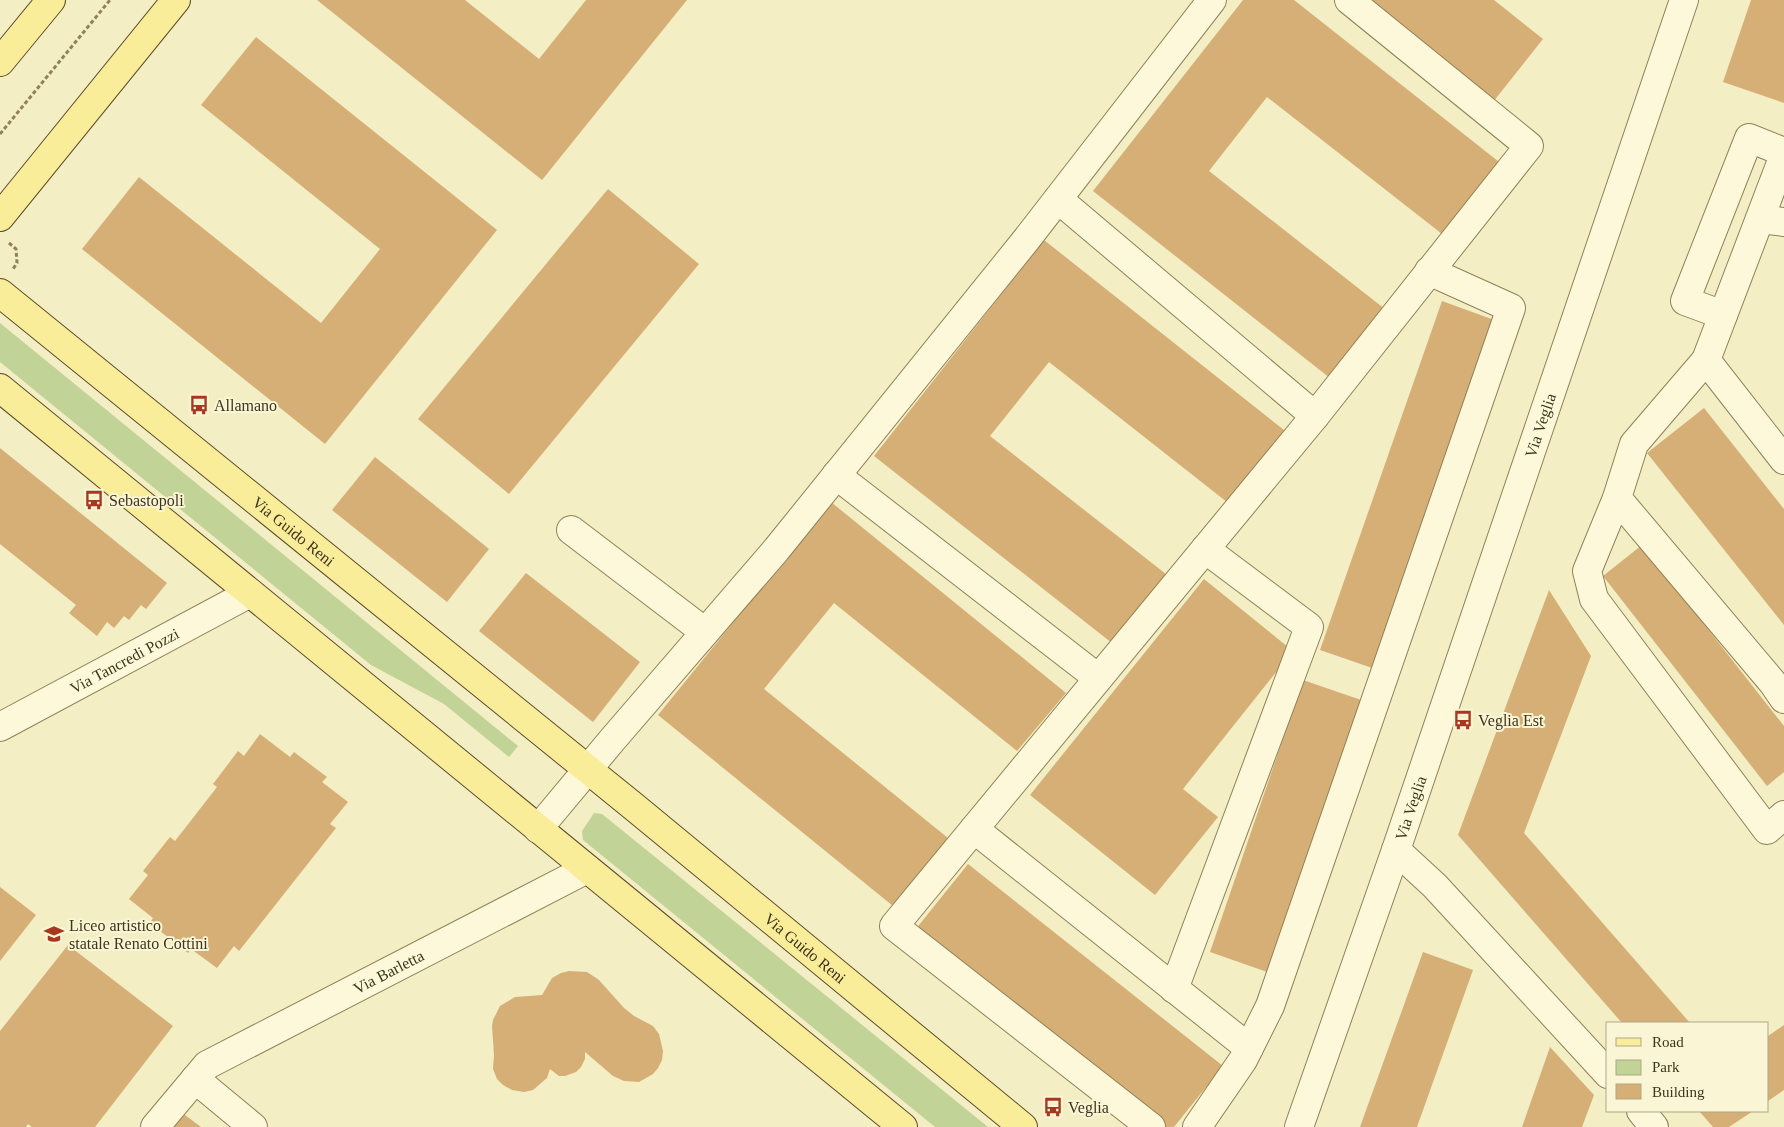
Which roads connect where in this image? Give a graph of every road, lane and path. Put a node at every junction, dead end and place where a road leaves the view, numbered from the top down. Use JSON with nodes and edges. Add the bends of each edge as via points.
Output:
{"nodes":[{"id":1,"x":51,"y":0,"type":"edge"},
{"id":2,"x":110,"y":0,"type":"edge"},
{"id":3,"x":176,"y":0,"type":"edge"},
{"id":4,"x":1212,"y":0,"type":"edge"},
{"id":5,"x":1349,"y":0,"type":"edge"},
{"id":6,"x":1684,"y":0,"type":"edge"},
{"id":7,"x":0,"y":62,"type":"edge"},
{"id":8,"x":0,"y":134,"type":"edge"},
{"id":9,"x":1784,"y":154,"type":"edge"},
{"id":10,"x":1058,"y":199,"type":"junction"},
{"id":11,"x":1772,"y":220,"type":"edge"},
{"id":12,"x":3,"y":229,"type":"edge"},
{"id":13,"x":1430,"y":271,"type":"junction"},
{"id":14,"x":6,"y":282,"type":"edge"},
{"id":15,"x":1723,"y":315,"type":"junction"},
{"id":16,"x":1706,"y":360,"type":"junction"},
{"id":17,"x":0,"y":388,"type":"edge"},
{"id":18,"x":1315,"y":416,"type":"junction"},
{"id":19,"x":1784,"y":460,"type":"edge"},
{"id":20,"x":836,"y":475,"type":"junction"},
{"id":21,"x":1617,"y":498,"type":"junction"},
{"id":22,"x":571,"y":530,"type":"dead end"},
{"id":23,"x":1205,"y":548,"type":"junction"},
{"id":24,"x":250,"y":593,"type":"junction"},
{"id":25,"x":705,"y":632,"type":"junction"},
{"id":26,"x":1098,"y":678,"type":"junction"},
{"id":27,"x":1780,"y":685,"type":"edge"},
{"id":28,"x":0,"y":727,"type":"edge"},
{"id":29,"x":587,"y":769,"type":"junction"},
{"id":30,"x":1784,"y":815,"type":"edge"},
{"id":31,"x":974,"y":828,"type":"junction"},
{"id":32,"x":538,"y":829,"type":"junction"},
{"id":33,"x":1396,"y":850,"type":"junction"},
{"id":34,"x":587,"y":869,"type":"junction"},
{"id":35,"x":1174,"y":990,"type":"junction"},
{"id":36,"x":1248,"y":1048,"type":"junction"},
{"id":37,"x":201,"y":1072,"type":"junction"},
{"id":38,"x":1606,"y":1072,"type":"edge"},
{"id":39,"x":1642,"y":1112,"type":"edge"},
{"id":40,"x":155,"y":1127,"type":"edge"},
{"id":41,"x":253,"y":1127,"type":"edge"},
{"id":42,"x":903,"y":1127,"type":"edge"},
{"id":43,"x":1023,"y":1127,"type":"edge"},
{"id":44,"x":1152,"y":1127,"type":"edge"},
{"id":45,"x":1197,"y":1127,"type":"edge"},
{"id":46,"x":1300,"y":1127,"type":"edge"},
{"id":47,"x":1654,"y":1127,"type":"edge"}],
"edges":[{"from":1,"to":7,"type":"main road"},
{"from":2,"to":8,"type":"path"},
{"from":3,"to":12,"type":"main road"},
{"from":4,"to":10,"type":"street"},
{"from":5,"to":13,"type":"street","via":[[1529,146]]},
{"from":6,"to":33,"type":"street","name":"Via Veglia"},
{"from":9,"to":11,"type":"street"},
{"from":9,"to":15,"type":"street","via":[[1749,138],[1685,301]]},
{"from":10,"to":18,"type":"street"},
{"from":10,"to":20,"type":"street"},
{"from":11,"to":15,"type":"street"},
{"from":12,"to":14,"type":"path","via":[[16,249],[17,263]]},
{"from":13,"to":18,"type":"street"},
{"from":13,"to":36,"type":"street","via":[[1511,308],[1270,1006]]},
{"from":14,"to":29,"type":"main road","name":"Via Guido Reni"},
{"from":15,"to":16,"type":"street"},
{"from":16,"to":19,"type":"street"},
{"from":16,"to":21,"type":"street","via":[[1634,444]]},
{"from":17,"to":24,"type":"main road"},
{"from":18,"to":23,"type":"street"},
{"from":20,"to":25,"type":"street"},
{"from":20,"to":26,"type":"street"},
{"from":21,"to":27,"type":"street"},
{"from":21,"to":30,"type":"street","via":[[1587,571],[1594,599],[1766,830]]},
{"from":22,"to":25,"type":"street"},
{"from":23,"to":26,"type":"street"},
{"from":23,"to":35,"type":"street","via":[[1309,627]]},
{"from":24,"to":28,"type":"street","name":"Via Tancredi Pozzi"},
{"from":24,"to":32,"type":"main road"},
{"from":25,"to":29,"type":"street"},
{"from":26,"to":31,"type":"street"},
{"from":29,"to":32,"type":"street"},
{"from":29,"to":43,"type":"main road","name":"Via Guido Reni"},
{"from":31,"to":35,"type":"street"},
{"from":31,"to":44,"type":"street","via":[[894,926]]},
{"from":32,"to":34,"type":"main road"},
{"from":33,"to":38,"type":"street","name":"Via Veglia","via":[[1435,886]]},
{"from":33,"to":46,"type":"street","name":"Via Veglia"},
{"from":34,"to":37,"type":"street","name":"Via Barletta"},
{"from":34,"to":42,"type":"main road"},
{"from":35,"to":36,"type":"street"},
{"from":36,"to":45,"type":"street"},
{"from":37,"to":40,"type":"street","name":"Via Barletta"},
{"from":37,"to":41,"type":"street"},
{"from":39,"to":47,"type":"street"}]}
